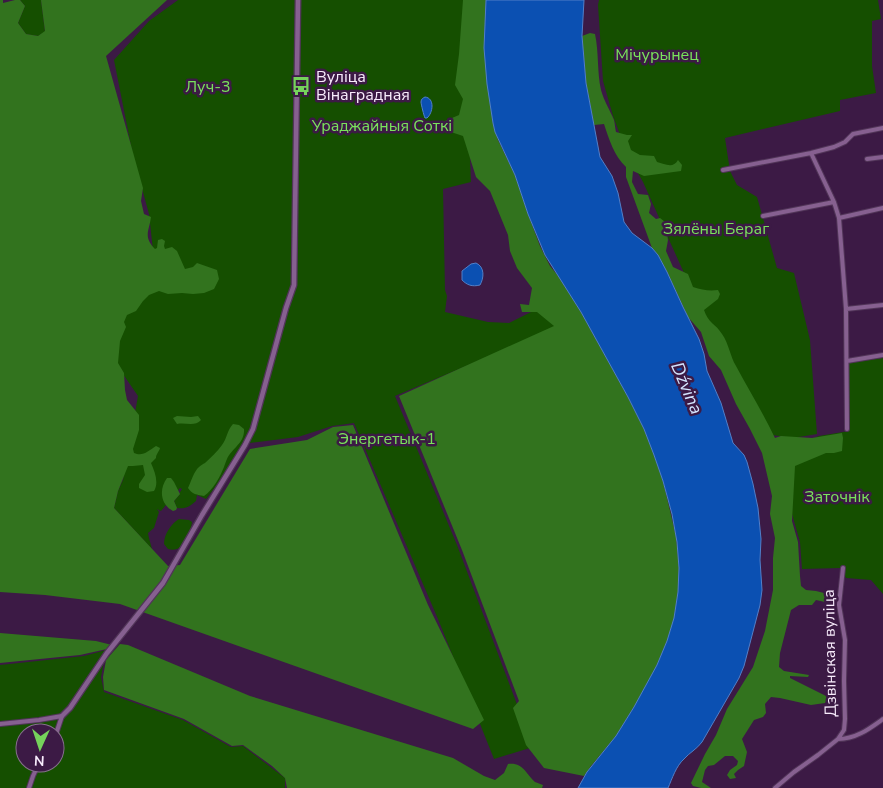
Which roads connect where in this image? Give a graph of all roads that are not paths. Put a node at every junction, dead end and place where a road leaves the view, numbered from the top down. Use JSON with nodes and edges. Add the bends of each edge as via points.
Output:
{"nodes":[{"id":1,"x":298,"y":0,"type":"edge"},
{"id":2,"x":883,"y":128,"type":"edge"},
{"id":3,"x":811,"y":153,"type":"junction"},
{"id":4,"x":883,"y":157,"type":"edge"},
{"id":5,"x":867,"y":160,"type":"dead end"},
{"id":6,"x":723,"y":170,"type":"dead end"},
{"id":7,"x":834,"y":202,"type":"junction"},
{"id":8,"x":883,"y":208,"type":"edge"},
{"id":9,"x":763,"y":216,"type":"dead end"},
{"id":10,"x":839,"y":218,"type":"junction"},
{"id":11,"x":883,"y":305,"type":"edge"},
{"id":12,"x":846,"y":309,"type":"junction"},
{"id":13,"x":883,"y":355,"type":"edge"},
{"id":14,"x":847,"y":360,"type":"junction"},
{"id":15,"x":847,"y":429,"type":"dead end"},
{"id":16,"x":842,"y":568,"type":"dead end"},
{"id":17,"x":62,"y":716,"type":"junction"},
{"id":18,"x":883,"y":719,"type":"edge"},
{"id":19,"x":60,"y":723,"type":"edge"},
{"id":20,"x":0,"y":724,"type":"edge"},
{"id":21,"x":838,"y":739,"type":"junction"},
{"id":22,"x":35,"y":773,"type":"edge"},
{"id":23,"x":29,"y":788,"type":"edge"},
{"id":24,"x":775,"y":788,"type":"edge"}],
"edges":[{"from":1,"to":17,"type":"street","via":[[294,285],[253,429],[163,583]]},
{"from":2,"to":3,"type":"street","via":[[853,134],[834,147]]},
{"from":3,"to":6,"type":"street"},
{"from":3,"to":7,"type":"street"},
{"from":4,"to":5,"type":"street"},
{"from":7,"to":9,"type":"street"},
{"from":7,"to":10,"type":"street"},
{"from":8,"to":10,"type":"street"},
{"from":10,"to":12,"type":"street"},
{"from":11,"to":12,"type":"street"},
{"from":12,"to":14,"type":"street"},
{"from":13,"to":14,"type":"street"},
{"from":14,"to":15,"type":"street"},
{"from":16,"to":21,"type":"street","name":"Дзвінская вуліца","via":[[839,605],[845,640],[845,718],[844,730]]},
{"from":17,"to":19,"type":"street"},
{"from":17,"to":20,"type":"street"},
{"from":18,"to":21,"type":"street","via":[[858,735]]},
{"from":21,"to":24,"type":"street","name":"Дзвінская вуліца"},
{"from":22,"to":23,"type":"street"}]}
